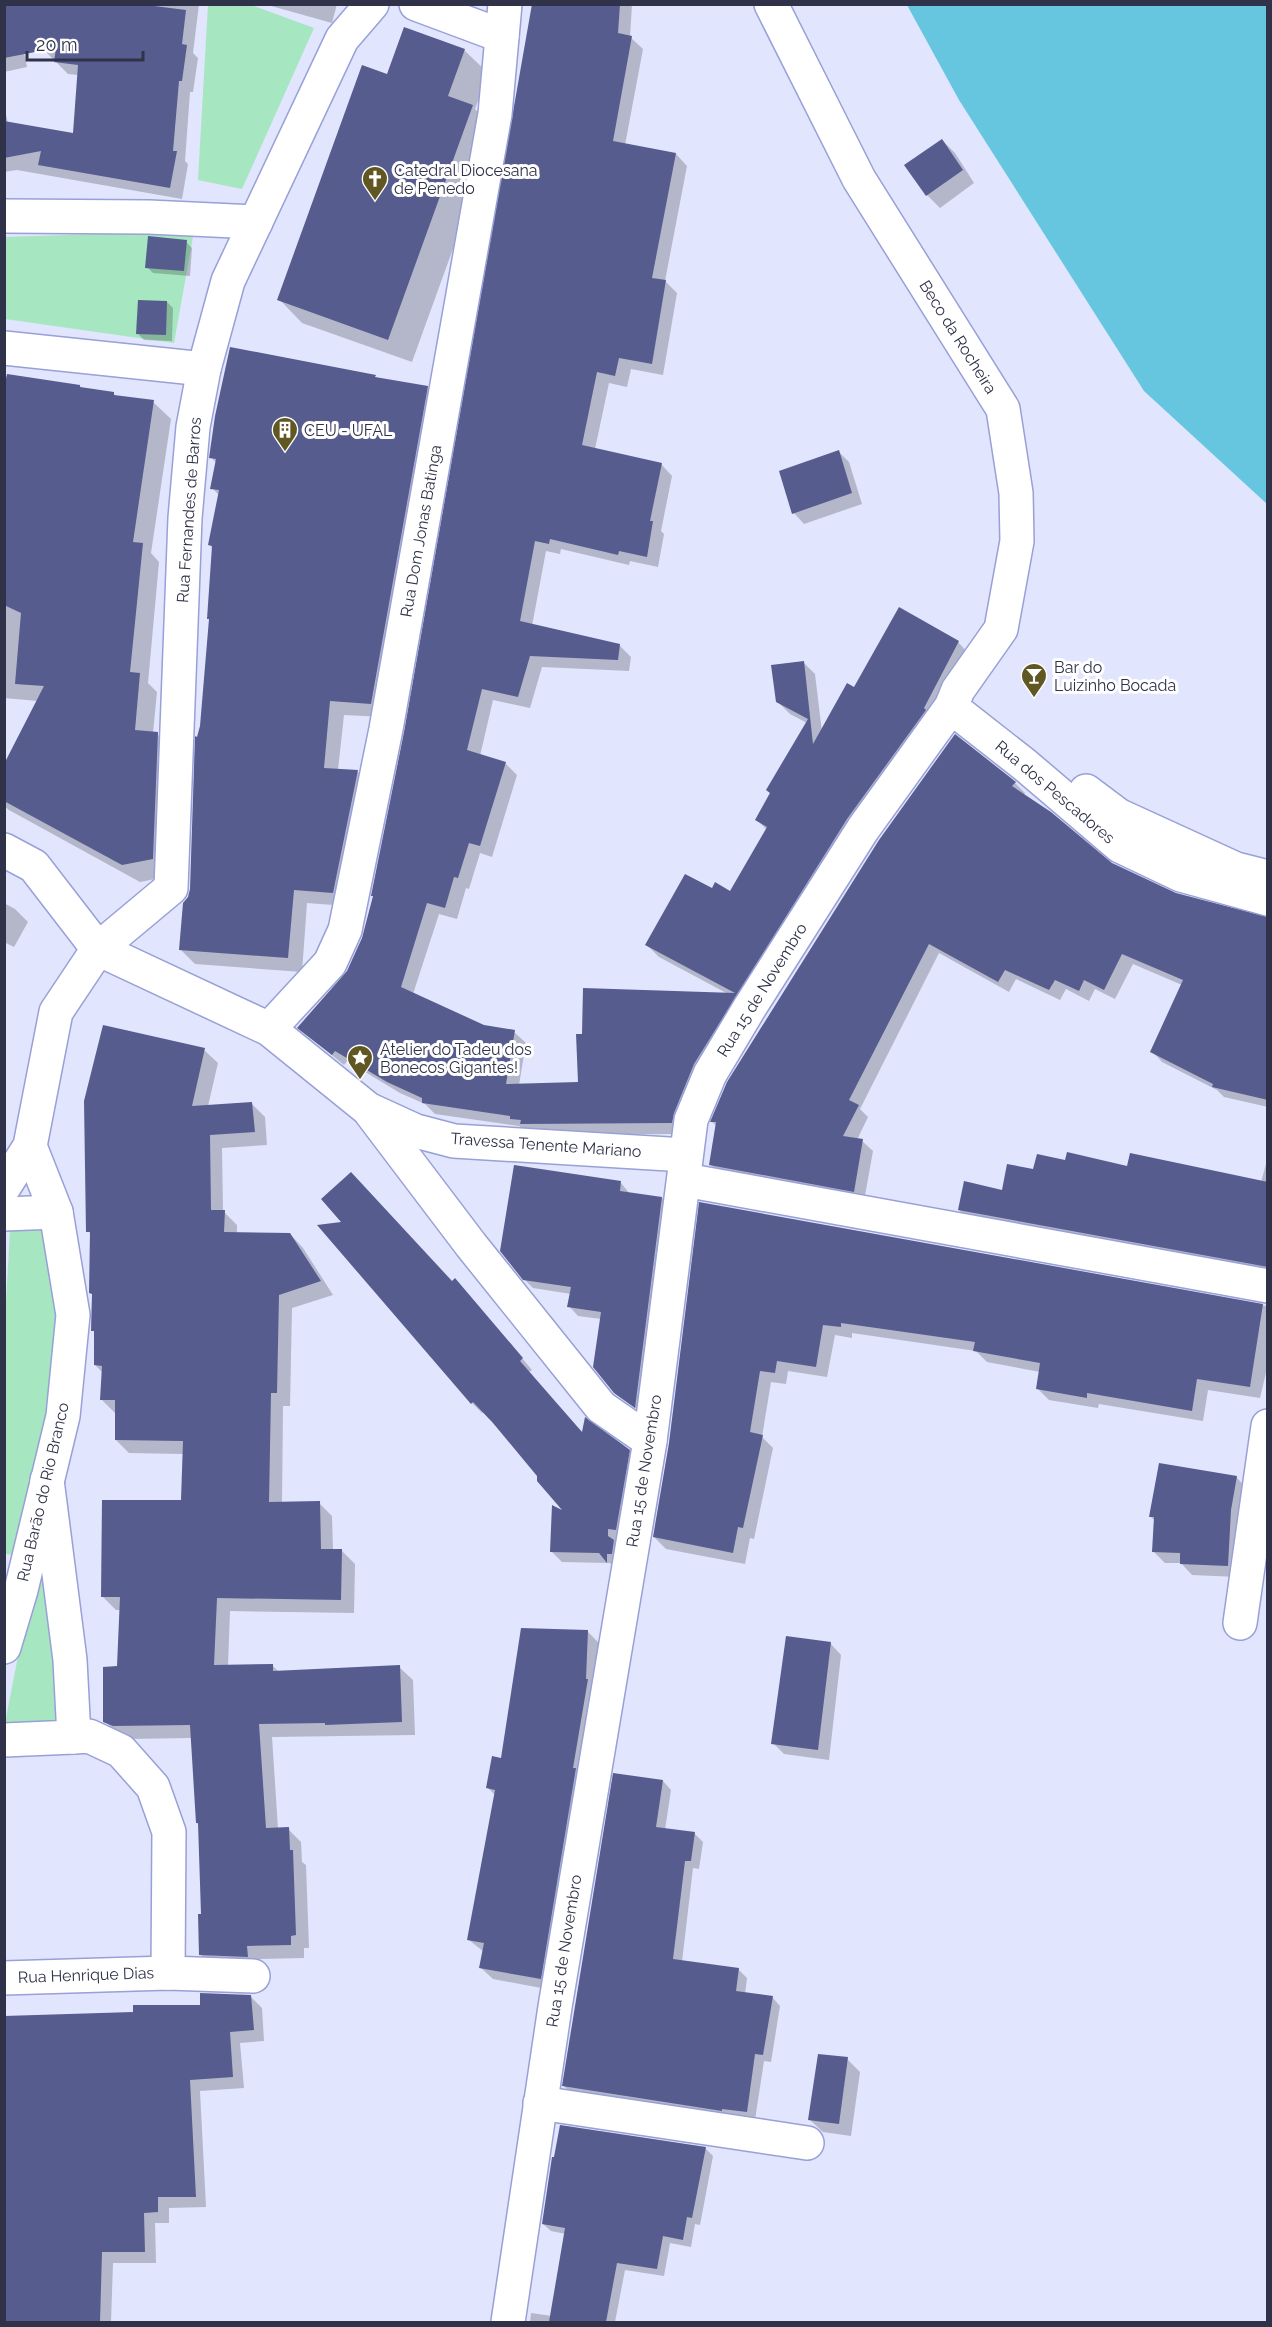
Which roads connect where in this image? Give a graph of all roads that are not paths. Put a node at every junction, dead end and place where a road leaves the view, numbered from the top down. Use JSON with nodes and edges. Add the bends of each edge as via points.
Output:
{"nodes":[{"id":1,"x":372,"y":4,"type":"edge"},
{"id":2,"x":416,"y":4,"type":"edge"},
{"id":3,"x":771,"y":4,"type":"edge"},
{"id":4,"x":504,"y":20,"type":"edge"},
{"id":5,"x":4,"y":216,"type":"edge"},
{"id":6,"x":256,"y":222,"type":"junction"},
{"id":7,"x":4,"y":348,"type":"edge"},
{"id":8,"x":204,"y":369,"type":"junction"},
{"id":9,"x":954,"y":699,"type":"junction"},
{"id":10,"x":4,"y":850,"type":"edge"},
{"id":11,"x":1268,"y":876,"type":"edge"},
{"id":12,"x":1268,"y":898,"type":"edge"},
{"id":13,"x":98,"y":949,"type":"junction"},
{"id":14,"x":269,"y":1029,"type":"junction"},
{"id":15,"x":369,"y":1109,"type":"junction"},
{"id":16,"x":30,"y":1146,"type":"junction"},
{"id":17,"x":685,"y":1167,"type":"junction"},
{"id":18,"x":4,"y":1187,"type":"edge"},
{"id":19,"x":56,"y":1212,"type":"junction"},
{"id":20,"x":4,"y":1214,"type":"edge"},
{"id":21,"x":1268,"y":1286,"type":"edge"},
{"id":22,"x":1268,"y":1426,"type":"edge"},
{"id":23,"x":650,"y":1441,"type":"junction"},
{"id":24,"x":47,"y":1479,"type":"junction"},
{"id":25,"x":1240,"y":1623,"type":"dead end"},
{"id":26,"x":6,"y":1625,"type":"edge"},
{"id":27,"x":74,"y":1737,"type":"junction"},
{"id":28,"x":4,"y":1740,"type":"edge"},
{"id":29,"x":168,"y":1973,"type":"junction"},
{"id":30,"x":253,"y":1976,"type":"dead end"},
{"id":31,"x":4,"y":1978,"type":"edge"},
{"id":32,"x":540,"y":2103,"type":"junction"},
{"id":33,"x":807,"y":2143,"type":"dead end"},
{"id":34,"x":508,"y":2322,"type":"edge"}],
"edges":[{"from":1,"to":6,"type":"street","name":"Rua Fernandes de Barros","via":[[342,39]]},
{"from":2,"to":4,"type":"street"},
{"from":3,"to":9,"type":"street","name":"Beco da Rocheira","via":[[859,179],[1003,409],[1016,493],[1017,541],[1001,629]]},
{"from":4,"to":14,"type":"street","name":"Rua Dom Jonas Batinga","via":[[495,114],[386,729],[345,930],[330,963]]},
{"from":5,"to":6,"type":"street"},
{"from":6,"to":8,"type":"street","name":"Rua Fernandes de Barros","via":[[228,281]]},
{"from":7,"to":8,"type":"street"},
{"from":8,"to":13,"type":"street","name":"Rua Fernandes de Barros","via":[[193,427],[185,518],[171,888]]},
{"from":9,"to":11,"type":"street","name":"Rua dos Pescadores","via":[[1118,815],[1236,869]]},
{"from":9,"to":12,"type":"street","name":"Rua dos Pescadores","via":[[1120,846],[1181,875]]},
{"from":9,"to":17,"type":"street","name":"Rua 15 de Novembro","via":[[863,829],[710,1074],[691,1120]]},
{"from":10,"to":13,"type":"street","via":[[34,866]]},
{"from":13,"to":14,"type":"street","name":"Travessa Tenente Mariano"},
{"from":13,"to":16,"type":"street","via":[[56,1012]]},
{"from":14,"to":15,"type":"street","name":"Travessa Tenente Mariano"},
{"from":15,"to":17,"type":"street","name":"Travessa Tenente Mariano","via":[[416,1131],[454,1141]]},
{"from":15,"to":23,"type":"street","via":[[471,1245],[601,1407]]},
{"from":16,"to":18,"type":"street"},
{"from":16,"to":19,"type":"street","name":"Rua Barão do Rio Branco"},
{"from":17,"to":21,"type":"street","name":"Travessa Tenente Mariano"},
{"from":17,"to":23,"type":"street","name":"Rua 15 de Novembro"},
{"from":19,"to":20,"type":"street"},
{"from":19,"to":24,"type":"street","name":"Rua Barão do Rio Branco","via":[[73,1315],[63,1416]]},
{"from":22,"to":25,"type":"street"},
{"from":23,"to":32,"type":"street","name":"Rua 15 de Novembro"},
{"from":24,"to":26,"type":"street","name":"Rua Barão do Rio Branco","via":[[21,1590]]},
{"from":24,"to":27,"type":"street","via":[[70,1660]]},
{"from":27,"to":28,"type":"street","name":"Rua Henrique Dias"},
{"from":27,"to":29,"type":"street","name":"Rua Henrique Dias","via":[[89,1736],[121,1751],[153,1786],[169,1832]]},
{"from":29,"to":30,"type":"street","name":"Rua Henrique Dias"},
{"from":29,"to":31,"type":"street","name":"Rua Henrique Dias"},
{"from":32,"to":33,"type":"street"},
{"from":32,"to":34,"type":"street","name":"Rua 15 de Novembro"}]}
